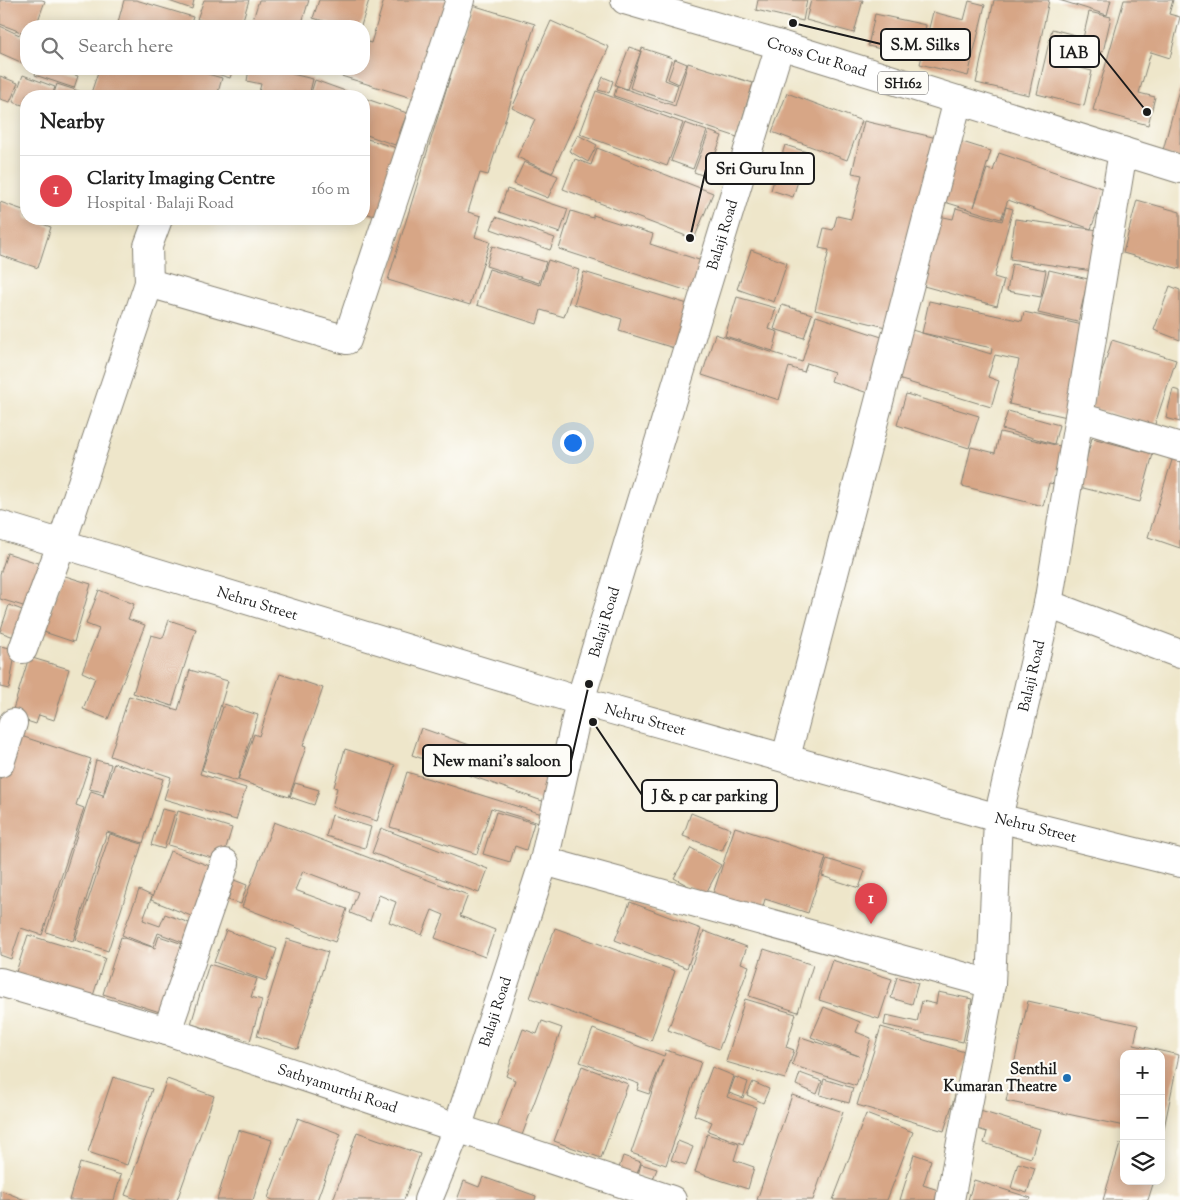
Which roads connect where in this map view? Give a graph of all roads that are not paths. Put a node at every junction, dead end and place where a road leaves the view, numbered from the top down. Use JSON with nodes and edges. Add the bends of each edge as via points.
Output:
{"nodes":[{"id":1,"x":460,"y":0,"type":"edge"},
{"id":2,"x":625,"y":0,"type":"edge"},
{"id":3,"x":780,"y":45,"type":"junction"},
{"id":4,"x":958,"y":100,"type":"junction"},
{"id":5,"x":1123,"y":151,"type":"junction"},
{"id":6,"x":1180,"y":169,"type":"edge"},
{"id":7,"x":156,"y":225,"type":"edge"},
{"id":8,"x":149,"y":283,"type":"junction"},
{"id":9,"x":1079,"y":417,"type":"junction"},
{"id":10,"x":1180,"y":446,"type":"edge"},
{"id":11,"x":0,"y":525,"type":"edge"},
{"id":12,"x":62,"y":542,"type":"junction"},
{"id":13,"x":1048,"y":604,"type":"junction"},
{"id":14,"x":23,"y":649,"type":"dead end"},
{"id":15,"x":1180,"y":654,"type":"edge"},
{"id":16,"x":580,"y":701,"type":"junction"},
{"id":17,"x":13,"y":723,"type":"dead end"},
{"id":18,"x":786,"y":757,"type":"junction"},
{"id":19,"x":0,"y":763,"type":"edge"},
{"id":20,"x":998,"y":818,"type":"junction"},
{"id":21,"x":544,"y":861,"type":"junction"},
{"id":22,"x":1180,"y":863,"type":"edge"},
{"id":23,"x":225,"y":864,"type":"dead end"},
{"id":24,"x":0,"y":982,"type":"edge"},
{"id":25,"x":992,"y":984,"type":"junction"},
{"id":26,"x":167,"y":1031,"type":"junction"},
{"id":27,"x":457,"y":1129,"type":"junction"},
{"id":28,"x":428,"y":1200,"type":"edge"},
{"id":29,"x":672,"y":1200,"type":"edge"},
{"id":30,"x":950,"y":1200,"type":"edge"}],
"edges":[{"from":1,"to":8,"type":"street","via":[[347,340]]},
{"from":2,"to":3,"type":"street","name":"Cross Cut Road","number":"SH162"},
{"from":3,"to":4,"type":"street","name":"Cross Cut Road","number":"SH162"},
{"from":3,"to":16,"type":"street","name":"Balaji Road"},
{"from":4,"to":5,"type":"street","name":"Cross Cut Road","number":"SH162"},
{"from":4,"to":18,"type":"street"},
{"from":5,"to":6,"type":"street","name":"Cross Cut Road","number":"SH162"},
{"from":5,"to":9,"type":"street","name":"Balaji Road"},
{"from":7,"to":8,"type":"street","via":[[148,246]]},
{"from":8,"to":12,"type":"street"},
{"from":9,"to":10,"type":"street"},
{"from":9,"to":13,"type":"street","name":"Balaji Road"},
{"from":11,"to":12,"type":"street","name":"Nehru Street"},
{"from":12,"to":14,"type":"street"},
{"from":12,"to":16,"type":"street","name":"Nehru Street"},
{"from":13,"to":15,"type":"street"},
{"from":13,"to":20,"type":"street","name":"Balaji Road"},
{"from":16,"to":18,"type":"street","name":"Nehru Street"},
{"from":16,"to":21,"type":"street","name":"Balaji Road"},
{"from":17,"to":19,"type":"street"},
{"from":18,"to":20,"type":"street","name":"Nehru Street"},
{"from":20,"to":22,"type":"street","name":"Nehru Street"},
{"from":20,"to":25,"type":"street","name":"Balaji Road"},
{"from":21,"to":25,"type":"street"},
{"from":21,"to":27,"type":"street","name":"Balaji Road"},
{"from":23,"to":26,"type":"street"},
{"from":24,"to":26,"type":"street","name":"Sathyamurthi Road"},
{"from":25,"to":30,"type":"street","name":"Balaji Road"},
{"from":26,"to":27,"type":"street","name":"Sathyamurthi Road"},
{"from":27,"to":28,"type":"street","name":"Balaji Road"},
{"from":27,"to":29,"type":"street","name":"Sathyamurthi Road"}]}
